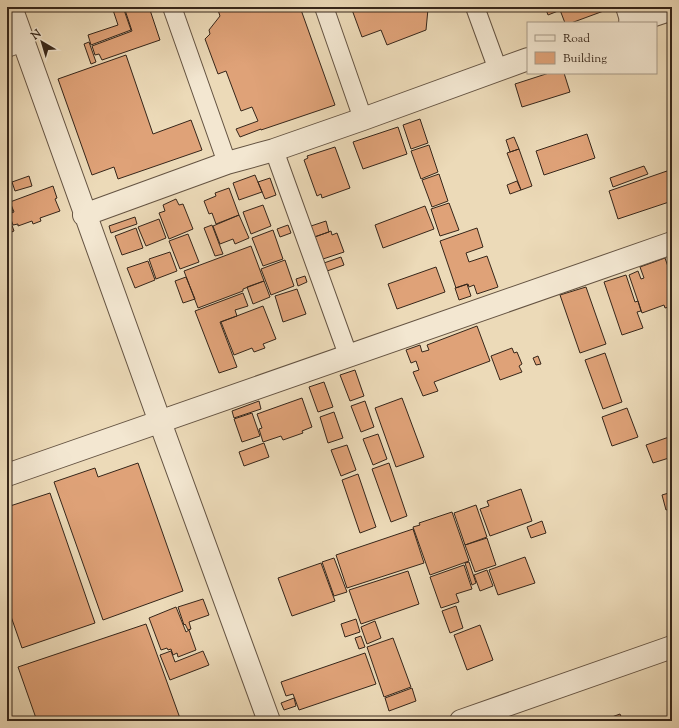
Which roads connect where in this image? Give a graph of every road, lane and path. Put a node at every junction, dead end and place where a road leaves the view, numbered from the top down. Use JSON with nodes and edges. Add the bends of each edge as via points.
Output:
{"nodes":[{"id":1,"x":11,"y":7,"type":"edge"},
{"id":2,"x":172,"y":7,"type":"edge"},
{"id":3,"x":324,"y":7,"type":"edge"},
{"id":4,"x":475,"y":7,"type":"edge"},
{"id":5,"x":625,"y":7,"type":"edge"},
{"id":6,"x":672,"y":8,"type":"edge"},
{"id":7,"x":630,"y":22,"type":"edge"},
{"id":8,"x":633,"y":22,"type":"edge"},
{"id":9,"x":15,"y":45,"type":"edge"},
{"id":10,"x":527,"y":59,"type":"edge"},
{"id":11,"x":498,"y":70,"type":"junction"},
{"id":12,"x":363,"y":119,"type":"junction"},
{"id":13,"x":274,"y":150,"type":"junction"},
{"id":14,"x":227,"y":164,"type":"junction"},
{"id":15,"x":84,"y":215,"type":"junction"},
{"id":16,"x":672,"y":243,"type":"edge"},
{"id":17,"x":348,"y":355,"type":"junction"},
{"id":18,"x":160,"y":422,"type":"junction"},
{"id":19,"x":7,"y":475,"type":"edge"},
{"id":20,"x":672,"y":648,"type":"edge"},
{"id":21,"x":269,"y":721,"type":"edge"},
{"id":22,"x":461,"y":721,"type":"edge"}],
"edges":[{"from":1,"to":9,"type":"street"},
{"from":2,"to":14,"type":"street"},
{"from":3,"to":12,"type":"street"},
{"from":4,"to":11,"type":"street"},
{"from":5,"to":7,"type":"street"},
{"from":6,"to":8,"type":"street"},
{"from":9,"to":15,"type":"street"},
{"from":10,"to":11,"type":"street"},
{"from":11,"to":12,"type":"street"},
{"from":12,"to":13,"type":"street"},
{"from":13,"to":14,"type":"street"},
{"from":13,"to":17,"type":"street"},
{"from":14,"to":15,"type":"street"},
{"from":15,"to":18,"type":"street"},
{"from":16,"to":17,"type":"street"},
{"from":17,"to":18,"type":"street"},
{"from":18,"to":19,"type":"street"},
{"from":18,"to":21,"type":"street"},
{"from":20,"to":22,"type":"street"}]}
